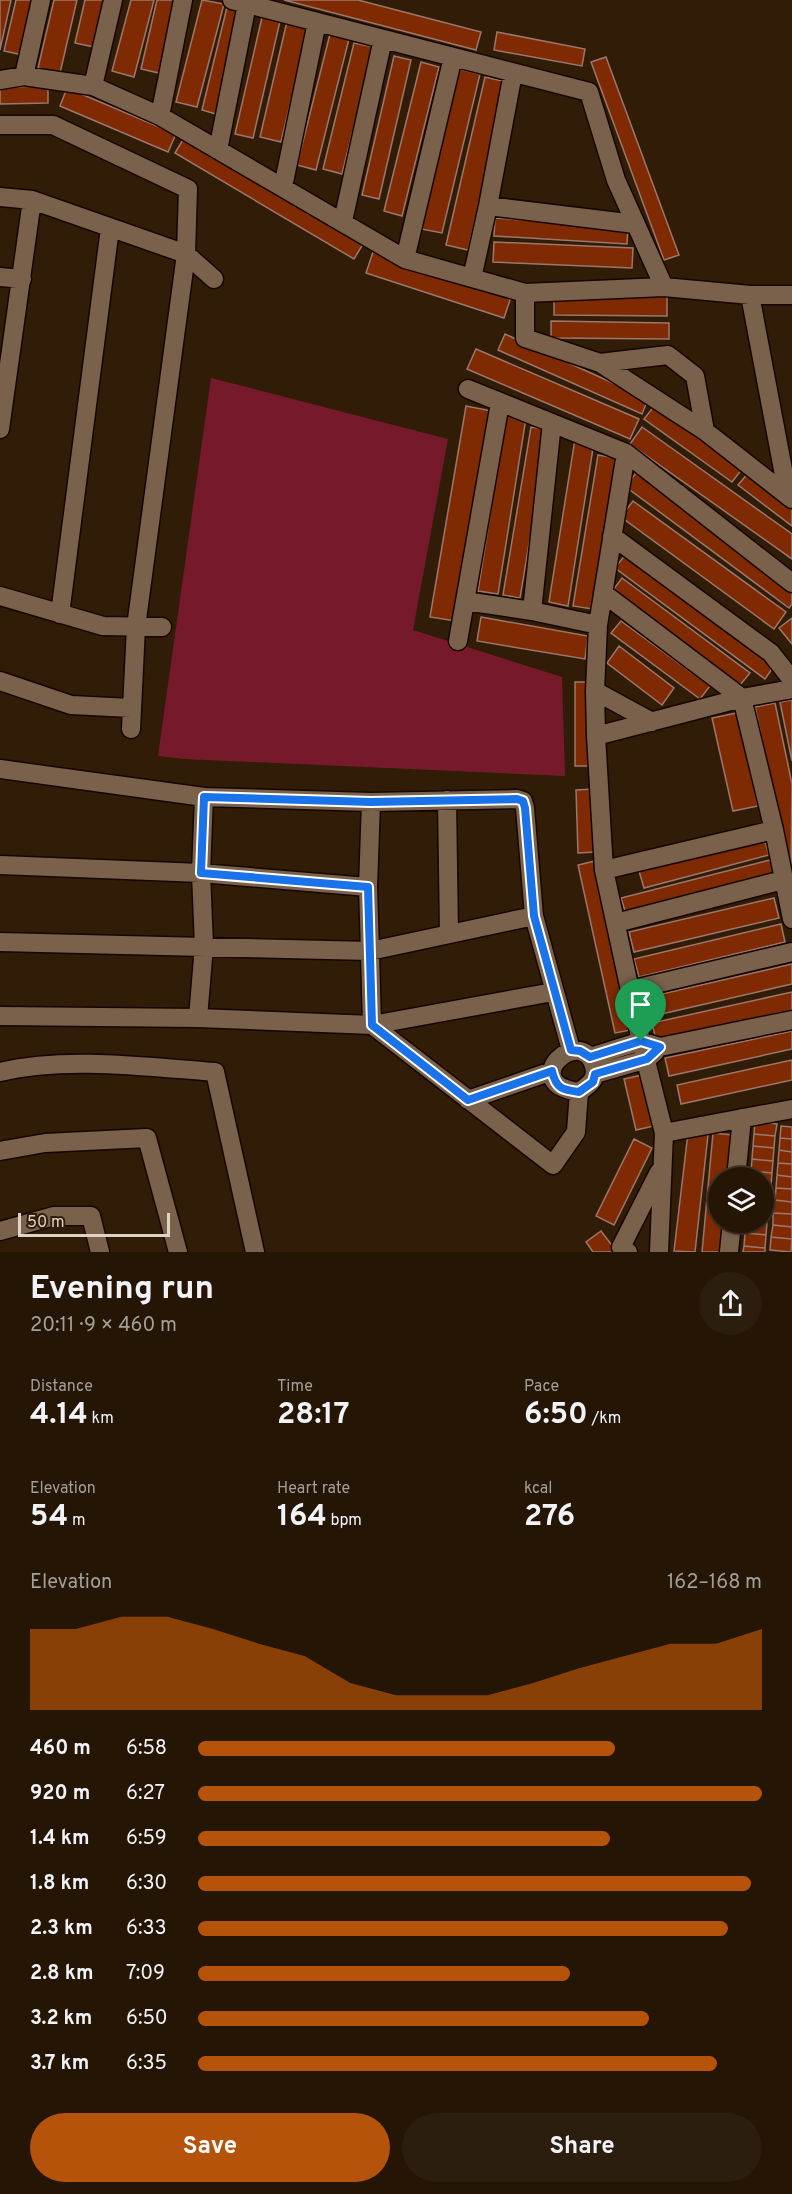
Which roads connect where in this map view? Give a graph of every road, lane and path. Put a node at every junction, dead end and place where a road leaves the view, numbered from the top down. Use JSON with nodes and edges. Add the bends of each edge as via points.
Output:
{"nodes":[{"id":1,"x":41,"y":0,"type":"edge"},
{"id":2,"x":113,"y":0,"type":"edge"},
{"id":3,"x":183,"y":0,"type":"edge"},
{"id":4,"x":240,"y":2,"type":"edge"},
{"id":5,"x":317,"y":22,"type":"junction"},
{"id":6,"x":383,"y":39,"type":"junction"},
{"id":7,"x":453,"y":57,"type":"junction"},
{"id":8,"x":513,"y":73,"type":"junction"},
{"id":9,"x":24,"y":76,"type":"junction"},
{"id":10,"x":0,"y":80,"type":"edge"},
{"id":11,"x":93,"y":86,"type":"junction"},
{"id":12,"x":160,"y":116,"type":"junction"},
{"id":13,"x":0,"y":125,"type":"edge"},
{"id":14,"x":218,"y":150,"type":"junction"},
{"id":15,"x":283,"y":187,"type":"junction"},
{"id":16,"x":0,"y":197,"type":"edge"},
{"id":17,"x":32,"y":200,"type":"junction"},
{"id":18,"x":488,"y":206,"type":"junction"},
{"id":19,"x":343,"y":221,"type":"junction"},
{"id":20,"x":635,"y":224,"type":"junction"},
{"id":21,"x":111,"y":228,"type":"junction"},
{"id":22,"x":186,"y":254,"type":"junction"},
{"id":23,"x":405,"y":259,"type":"junction"},
{"id":24,"x":0,"y":277,"type":"edge"},
{"id":25,"x":472,"y":278,"type":"junction"},
{"id":26,"x":22,"y":279,"type":"junction"},
{"id":27,"x":214,"y":279,"type":"dead end"},
{"id":28,"x":664,"y":287,"type":"junction"},
{"id":29,"x":525,"y":293,"type":"junction"},
{"id":30,"x":750,"y":295,"type":"junction"},
{"id":31,"x":792,"y":296,"type":"edge"},
{"id":32,"x":5,"y":357,"type":"edge"},
{"id":33,"x":600,"y":363,"type":"junction"},
{"id":34,"x":468,"y":389,"type":"dead end"},
{"id":35,"x":500,"y":403,"type":"junction"},
{"id":36,"x":552,"y":423,"type":"junction"},
{"id":37,"x":0,"y":429,"type":"edge"},
{"id":38,"x":705,"y":431,"type":"junction"},
{"id":39,"x":626,"y":453,"type":"junction"},
{"id":40,"x":790,"y":498,"type":"edge"},
{"id":41,"x":612,"y":536,"type":"junction"},
{"id":42,"x":792,"y":583,"type":"edge"},
{"id":43,"x":603,"y":592,"type":"junction"},
{"id":44,"x":0,"y":596,"type":"edge"},
{"id":45,"x":465,"y":601,"type":"junction"},
{"id":46,"x":532,"y":611,"type":"junction"},
{"id":47,"x":60,"y":614,"type":"junction"},
{"id":48,"x":598,"y":625,"type":"junction"},
{"id":49,"x":136,"y":627,"type":"junction"},
{"id":50,"x":162,"y":627,"type":"dead end"},
{"id":51,"x":458,"y":641,"type":"dead end"},
{"id":52,"x":792,"y":680,"type":"edge"},
{"id":53,"x":0,"y":681,"type":"edge"},
{"id":54,"x":792,"y":689,"type":"edge"},
{"id":55,"x":595,"y":691,"type":"junction"},
{"id":56,"x":742,"y":698,"type":"junction"},
{"id":57,"x":131,"y":708,"type":"junction"},
{"id":58,"x":652,"y":722,"type":"junction"},
{"id":59,"x":131,"y":729,"type":"dead end"},
{"id":60,"x":596,"y":736,"type":"junction"},
{"id":61,"x":0,"y":769,"type":"edge"},
{"id":62,"x":204,"y":797,"type":"junction"},
{"id":63,"x":447,"y":800,"type":"junction"},
{"id":64,"x":371,"y":802,"type":"junction"},
{"id":65,"x":774,"y":830,"type":"junction"},
{"id":66,"x":0,"y":865,"type":"edge"},
{"id":67,"x":604,"y":870,"type":"junction"},
{"id":68,"x":201,"y":873,"type":"junction"},
{"id":69,"x":783,"y":880,"type":"junction"},
{"id":70,"x":368,"y":887,"type":"junction"},
{"id":71,"x":791,"y":908,"type":"edge"},
{"id":72,"x":534,"y":916,"type":"junction"},
{"id":73,"x":615,"y":923,"type":"junction"},
{"id":74,"x":449,"y":934,"type":"junction"},
{"id":75,"x":0,"y":942,"type":"edge"},
{"id":76,"x":204,"y":946,"type":"junction"},
{"id":77,"x":370,"y":951,"type":"junction"},
{"id":78,"x":792,"y":952,"type":"edge"},
{"id":79,"x":630,"y":990,"type":"junction"},
{"id":80,"x":553,"y":992,"type":"junction"},
{"id":81,"x":0,"y":1016,"type":"edge"},
{"id":82,"x":198,"y":1017,"type":"junction"},
{"id":83,"x":792,"y":1020,"type":"edge"},
{"id":84,"x":372,"y":1025,"type":"junction"},
{"id":85,"x":641,"y":1041,"type":"junction"},
{"id":86,"x":571,"y":1050,"type":"junction"},
{"id":87,"x":653,"y":1053,"type":"junction"},
{"id":88,"x":592,"y":1065,"type":"junction"},
{"id":89,"x":552,"y":1071,"type":"junction"},
{"id":90,"x":0,"y":1072,"type":"edge"},
{"id":91,"x":579,"y":1092,"type":"junction"},
{"id":92,"x":468,"y":1100,"type":"junction"},
{"id":93,"x":792,"y":1109,"type":"edge"},
{"id":94,"x":742,"y":1118,"type":"junction"},
{"id":95,"x":664,"y":1133,"type":"junction"},
{"id":96,"x":0,"y":1151,"type":"edge"},
{"id":97,"x":662,"y":1165,"type":"junction"},
{"id":98,"x":737,"y":1167,"type":"edge"},
{"id":99,"x":0,"y":1231,"type":"edge"},
{"id":100,"x":731,"y":1233,"type":"edge"},
{"id":101,"x":100,"y":1252,"type":"edge"},
{"id":102,"x":178,"y":1252,"type":"edge"},
{"id":103,"x":255,"y":1252,"type":"edge"},
{"id":104,"x":628,"y":1252,"type":"edge"},
{"id":105,"x":658,"y":1252,"type":"edge"},
{"id":106,"x":729,"y":1252,"type":"edge"}],
"edges":[{"from":1,"to":9,"type":"street"},
{"from":2,"to":11,"type":"street"},
{"from":3,"to":12,"type":"street"},
{"from":4,"to":5,"type":"street"},
{"from":4,"to":14,"type":"street"},
{"from":5,"to":6,"type":"street"},
{"from":5,"to":15,"type":"street"},
{"from":6,"to":7,"type":"street"},
{"from":6,"to":19,"type":"street"},
{"from":7,"to":8,"type":"street"},
{"from":7,"to":23,"type":"street"},
{"from":8,"to":18,"type":"street"},
{"from":8,"to":20,"type":"street","via":[[589,92],[616,180]]},
{"from":9,"to":10,"type":"street"},
{"from":9,"to":11,"type":"street"},
{"from":11,"to":12,"type":"street"},
{"from":12,"to":14,"type":"street"},
{"from":13,"to":22,"type":"street","via":[[53,125],[188,189]]},
{"from":14,"to":15,"type":"street"},
{"from":15,"to":19,"type":"street"},
{"from":16,"to":17,"type":"street"},
{"from":17,"to":21,"type":"street"},
{"from":17,"to":26,"type":"street"},
{"from":18,"to":20,"type":"street"},
{"from":18,"to":25,"type":"street"},
{"from":19,"to":23,"type":"street"},
{"from":20,"to":28,"type":"street"},
{"from":21,"to":22,"type":"street"},
{"from":21,"to":47,"type":"street"},
{"from":22,"to":27,"type":"street"},
{"from":22,"to":49,"type":"street"},
{"from":23,"to":25,"type":"street"},
{"from":24,"to":26,"type":"street"},
{"from":25,"to":29,"type":"street"},
{"from":26,"to":32,"type":"street"},
{"from":28,"to":29,"type":"street"},
{"from":28,"to":30,"type":"street"},
{"from":29,"to":33,"type":"street","via":[[525,338]]},
{"from":30,"to":31,"type":"street"},
{"from":30,"to":40,"type":"street"},
{"from":32,"to":37,"type":"street"},
{"from":33,"to":38,"type":"street"},
{"from":33,"to":38,"type":"street","via":[[668,356],[695,376]]},
{"from":34,"to":35,"type":"street"},
{"from":35,"to":36,"type":"street"},
{"from":35,"to":45,"type":"street"},
{"from":36,"to":39,"type":"street"},
{"from":36,"to":46,"type":"street"},
{"from":38,"to":40,"type":"street"},
{"from":39,"to":41,"type":"street"},
{"from":39,"to":42,"type":"street"},
{"from":41,"to":43,"type":"street"},
{"from":41,"to":52,"type":"street","via":[[771,653]]},
{"from":43,"to":48,"type":"street"},
{"from":43,"to":56,"type":"street"},
{"from":44,"to":47,"type":"street"},
{"from":45,"to":46,"type":"street"},
{"from":45,"to":51,"type":"street"},
{"from":46,"to":48,"type":"street"},
{"from":47,"to":49,"type":"street","via":[[103,626]]},
{"from":48,"to":55,"type":"street"},
{"from":49,"to":50,"type":"street"},
{"from":49,"to":57,"type":"street"},
{"from":53,"to":57,"type":"street","via":[[71,705]]},
{"from":54,"to":56,"type":"street"},
{"from":55,"to":58,"type":"street"},
{"from":55,"to":60,"type":"street"},
{"from":56,"to":58,"type":"street"},
{"from":56,"to":65,"type":"street"},
{"from":57,"to":59,"type":"street"},
{"from":58,"to":60,"type":"street"},
{"from":60,"to":67,"type":"street"},
{"from":61,"to":62,"type":"street"},
{"from":62,"to":64,"type":"street"},
{"from":62,"to":68,"type":"street"},
{"from":63,"to":64,"type":"street"},
{"from":63,"to":72,"type":"street","via":[[523,801]]},
{"from":63,"to":74,"type":"street"},
{"from":64,"to":70,"type":"street"},
{"from":65,"to":67,"type":"street"},
{"from":65,"to":69,"type":"street"},
{"from":66,"to":68,"type":"street"},
{"from":67,"to":73,"type":"street"},
{"from":68,"to":70,"type":"street"},
{"from":68,"to":76,"type":"street"},
{"from":69,"to":71,"type":"street"},
{"from":69,"to":73,"type":"street"},
{"from":70,"to":77,"type":"street"},
{"from":72,"to":74,"type":"street"},
{"from":72,"to":80,"type":"street"},
{"from":73,"to":79,"type":"street"},
{"from":74,"to":77,"type":"street"},
{"from":75,"to":76,"type":"street"},
{"from":76,"to":77,"type":"street"},
{"from":76,"to":82,"type":"street"},
{"from":77,"to":84,"type":"street"},
{"from":78,"to":79,"type":"street"},
{"from":79,"to":85,"type":"street"},
{"from":80,"to":84,"type":"street"},
{"from":80,"to":86,"type":"street"},
{"from":81,"to":82,"type":"street"},
{"from":82,"to":84,"type":"street"},
{"from":83,"to":87,"type":"street"},
{"from":84,"to":92,"type":"street"},
{"from":85,"to":87,"type":"street"},
{"from":85,"to":88,"type":"street"},
{"from":86,"to":88,"type":"street","via":[[580,1051]]},
{"from":86,"to":89,"type":"street","via":[[557,1058]]},
{"from":87,"to":88,"type":"street"},
{"from":87,"to":95,"type":"street"},
{"from":88,"to":91,"type":"street","via":[[593,1082]]},
{"from":89,"to":91,"type":"street","via":[[554,1081],[563,1090]]},
{"from":89,"to":92,"type":"street"},
{"from":90,"to":103,"type":"street","via":[[25,1066],[117,1065],[215,1072]]},
{"from":91,"to":92,"type":"street","via":[[576,1132],[553,1165]]},
{"from":93,"to":94,"type":"street"},
{"from":94,"to":95,"type":"street"},
{"from":94,"to":98,"type":"street"},
{"from":95,"to":97,"type":"street"},
{"from":96,"to":102,"type":"street","via":[[45,1143],[147,1138]]},
{"from":97,"to":104,"type":"street","via":[[621,1247]]},
{"from":97,"to":105,"type":"street"},
{"from":99,"to":101,"type":"street","via":[[54,1216],[91,1216]]},
{"from":100,"to":106,"type":"street"}]}
